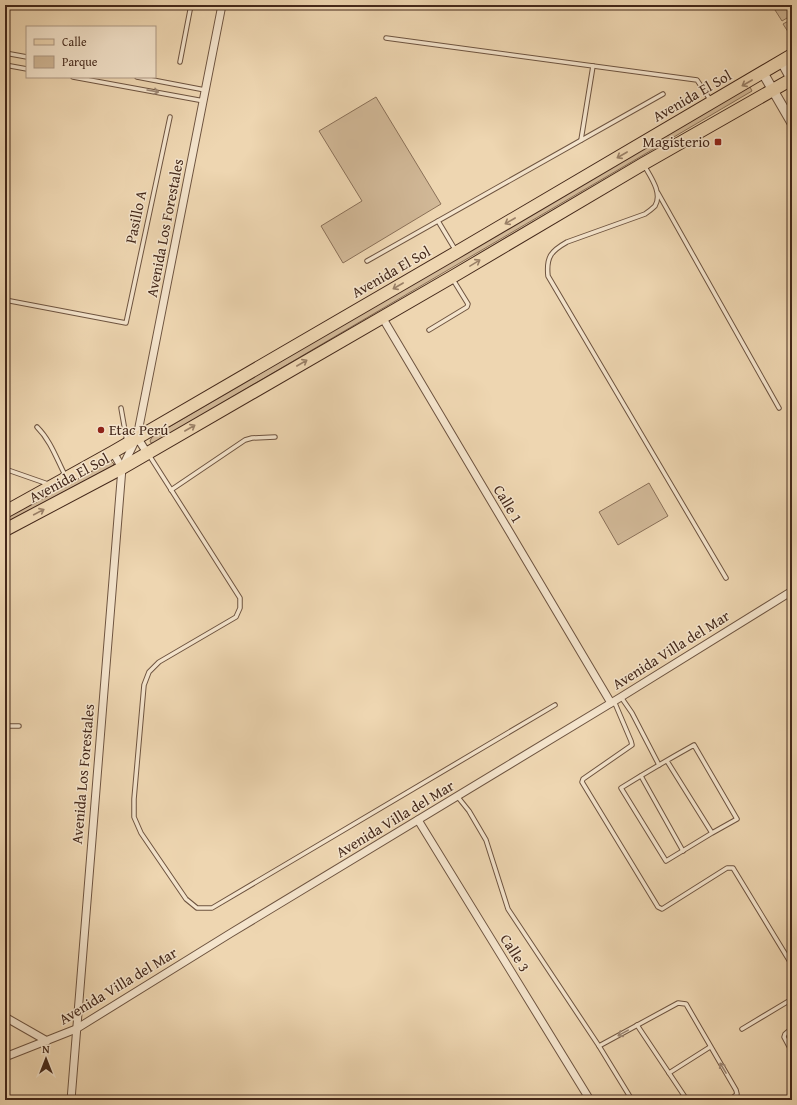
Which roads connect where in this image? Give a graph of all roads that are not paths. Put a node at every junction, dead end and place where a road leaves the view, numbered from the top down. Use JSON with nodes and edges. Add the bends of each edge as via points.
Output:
{"nodes":[{"id":1,"x":191,"y":5,"type":"edge"},
{"id":2,"x":222,"y":5,"type":"edge"},
{"id":3,"x":386,"y":38,"type":"dead end"},
{"id":4,"x":5,"y":53,"type":"edge"},
{"id":5,"x":26,"y":57,"type":"edge"},
{"id":6,"x":787,"y":59,"type":"edge"},
{"id":7,"x":180,"y":62,"type":"dead end"},
{"id":8,"x":5,"y":65,"type":"edge"},
{"id":9,"x":593,"y":66,"type":"junction"},
{"id":10,"x":26,"y":69,"type":"edge"},
{"id":11,"x":763,"y":73,"type":"junction"},
{"id":12,"x":78,"y":78,"type":"edge"},
{"id":13,"x":142,"y":78,"type":"edge"},
{"id":14,"x":792,"y":79,"type":"edge"},
{"id":15,"x":206,"y":90,"type":"junction"},
{"id":16,"x":773,"y":90,"type":"junction"},
{"id":17,"x":663,"y":94,"type":"dead end"},
{"id":18,"x":204,"y":101,"type":"junction"},
{"id":19,"x":712,"y":103,"type":"junction"},
{"id":20,"x":170,"y":117,"type":"dead end"},
{"id":21,"x":792,"y":123,"type":"edge"},
{"id":22,"x":581,"y":140,"type":"junction"},
{"id":23,"x":643,"y":164,"type":"junction"},
{"id":24,"x":657,"y":192,"type":"junction"},
{"id":25,"x":438,"y":221,"type":"junction"},
{"id":26,"x":456,"y":252,"type":"junction"},
{"id":27,"x":367,"y":261,"type":"dead end"},
{"id":28,"x":452,"y":277,"type":"junction"},
{"id":29,"x":5,"y":300,"type":"edge"},
{"id":30,"x":382,"y":317,"type":"junction"},
{"id":31,"x":429,"y":330,"type":"dead end"},
{"id":32,"x":121,"y":408,"type":"dead end"},
{"id":33,"x":779,"y":408,"type":"dead end"},
{"id":34,"x":37,"y":427,"type":"dead end"},
{"id":35,"x":275,"y":437,"type":"dead end"},
{"id":36,"x":132,"y":440,"type":"junction"},
{"id":37,"x":113,"y":452,"type":"junction"},
{"id":38,"x":147,"y":453,"type":"junction"},
{"id":39,"x":122,"y":468,"type":"junction"},
{"id":40,"x":5,"y":469,"type":"edge"},
{"id":41,"x":67,"y":478,"type":"junction"},
{"id":42,"x":52,"y":486,"type":"junction"},
{"id":43,"x":171,"y":490,"type":"junction"},
{"id":44,"x":5,"y":512,"type":"edge"},
{"id":45,"x":5,"y":530,"type":"edge"},
{"id":46,"x":726,"y":578,"type":"dead end"},
{"id":47,"x":792,"y":591,"type":"edge"},
{"id":48,"x":621,"y":697,"type":"junction"},
{"id":49,"x":613,"y":702,"type":"junction"},
{"id":50,"x":555,"y":705,"type":"dead end"},
{"id":51,"x":5,"y":726,"type":"edge"},
{"id":52,"x":19,"y":726,"type":"dead end"},
{"id":53,"x":667,"y":760,"type":"junction"},
{"id":54,"x":659,"y":765,"type":"junction"},
{"id":55,"x":640,"y":776,"type":"junction"},
{"id":56,"x":457,"y":796,"type":"junction"},
{"id":57,"x":418,"y":820,"type":"junction"},
{"id":58,"x":712,"y":834,"type":"junction"},
{"id":59,"x":683,"y":851,"type":"junction"},
{"id":60,"x":792,"y":966,"type":"edge"},
{"id":61,"x":792,"y":999,"type":"edge"},
{"id":62,"x":5,"y":1018,"type":"edge"},
{"id":63,"x":637,"y":1025,"type":"junction"},
{"id":64,"x":792,"y":1028,"type":"edge"},
{"id":65,"x":76,"y":1029,"type":"junction"},
{"id":66,"x":742,"y":1029,"type":"dead end"},
{"id":67,"x":47,"y":1040,"type":"junction"},
{"id":68,"x":599,"y":1046,"type":"junction"},
{"id":69,"x":710,"y":1047,"type":"junction"},
{"id":70,"x":792,"y":1052,"type":"edge"},
{"id":71,"x":5,"y":1057,"type":"edge"},
{"id":72,"x":792,"y":1071,"type":"edge"},
{"id":73,"x":669,"y":1073,"type":"junction"},
{"id":74,"x":792,"y":1076,"type":"edge"},
{"id":75,"x":71,"y":1100,"type":"edge"},
{"id":76,"x":590,"y":1100,"type":"edge"},
{"id":77,"x":632,"y":1100,"type":"edge"},
{"id":78,"x":687,"y":1100,"type":"edge"},
{"id":79,"x":730,"y":1100,"type":"edge"}],
"edges":[{"from":1,"to":7,"type":"lane"},
{"from":2,"to":15,"type":"street","name":"Avenida Los Forestales"},
{"from":3,"to":9,"type":"lane"},
{"from":4,"to":5,"type":"lane"},
{"from":6,"to":11,"type":"main road","name":"Avenida El Sol"},
{"from":6,"to":14,"type":"street"},
{"from":8,"to":10,"type":"lane"},
{"from":9,"to":19,"type":"lane","via":[[698,80]]},
{"from":9,"to":22,"type":"lane"},
{"from":11,"to":16,"type":"street"},
{"from":11,"to":19,"type":"main road","name":"Avenida El Sol","one_way":true},
{"from":12,"to":18,"type":"lane","one_way":true},
{"from":13,"to":15,"type":"lane"},
{"from":14,"to":16,"type":"main road","name":"Avenida El Sol"},
{"from":15,"to":18,"type":"street","name":"Avenida Los Forestales"},
{"from":16,"to":21,"type":"street"},
{"from":16,"to":23,"type":"main road","name":"Avenida El Sol"},
{"from":17,"to":22,"type":"lane"},
{"from":18,"to":36,"type":"street","name":"Avenida Los Forestales"},
{"from":19,"to":26,"type":"main road","name":"Avenida El Sol","one_way":true},
{"from":20,"to":29,"type":"lane","name":"Pasillo A","via":[[126,323]]},
{"from":22,"to":25,"type":"lane"},
{"from":23,"to":24,"type":"lane"},
{"from":28,"to":23,"type":"main road","name":"Avenida El Sol","one_way":true},
{"from":24,"to":33,"type":"lane"},
{"from":24,"to":46,"type":"lane","via":[[654,206],[645,214],[567,242],[556,248],[546,265],[548,276]]},
{"from":25,"to":26,"type":"lane"},
{"from":25,"to":27,"type":"lane"},
{"from":26,"to":36,"type":"main road","name":"Avenida El Sol","one_way":true},
{"from":28,"to":30,"type":"main road","name":"Avenida El Sol"},
{"from":28,"to":31,"type":"lane","via":[[468,304],[467,307]]},
{"from":38,"to":30,"type":"main road","name":"Avenida El Sol","one_way":true},
{"from":30,"to":49,"type":"street","name":"Calle 1"},
{"from":32,"to":36,"type":"lane"},
{"from":34,"to":41,"type":"lane","via":[[48,441]]},
{"from":35,"to":43,"type":"lane","via":[[245,440]]},
{"from":36,"to":37,"type":"main road","name":"Avenida El Sol"},
{"from":36,"to":38,"type":"street"},
{"from":36,"to":39,"type":"street","name":"Avenida Los Forestales"},
{"from":37,"to":39,"type":"street"},
{"from":37,"to":41,"type":"main road","name":"Avenida El Sol"},
{"from":38,"to":39,"type":"main road","name":"Avenida El Sol"},
{"from":38,"to":43,"type":"lane"},
{"from":45,"to":39,"type":"main road","name":"Avenida El Sol","one_way":true},
{"from":39,"to":65,"type":"street","name":"Avenida Los Forestales"},
{"from":40,"to":42,"type":"lane"},
{"from":41,"to":42,"type":"main road","name":"Avenida El Sol"},
{"from":42,"to":44,"type":"main road","name":"Avenida El Sol"},
{"from":43,"to":50,"type":"lane","via":[[240,598],[240,608],[236,617],[159,662],[149,672],[144,684],[134,818],[141,834],[186,899],[197,908],[212,908]]},
{"from":47,"to":48,"type":"street","name":"Avenida Villa del Mar"},
{"from":48,"to":49,"type":"street","name":"Avenida Villa del Mar"},
{"from":48,"to":54,"type":"lane"},
{"from":49,"to":56,"type":"street","name":"Avenida Villa del Mar"},
{"from":49,"to":60,"type":"lane","via":[[632,745],[582,782],[658,907],[662,909],[727,868],[733,868]]},
{"from":51,"to":52,"type":"lane"},
{"from":53,"to":54,"type":"lane"},
{"from":53,"to":58,"type":"lane"},
{"from":53,"to":58,"type":"lane","via":[[694,745],[737,819]]},
{"from":54,"to":55,"type":"lane"},
{"from":55,"to":59,"type":"lane"},
{"from":55,"to":59,"type":"lane","via":[[622,788],[666,861]]},
{"from":56,"to":57,"type":"street","name":"Avenida Villa del Mar"},
{"from":56,"to":68,"type":"lane","via":[[486,840],[508,909]]},
{"from":57,"to":65,"type":"street","name":"Avenida Villa del Mar"},
{"from":57,"to":76,"type":"street","name":"Calle 3"},
{"from":58,"to":59,"type":"lane"},
{"from":61,"to":66,"type":"lane"},
{"from":62,"to":67,"type":"street"},
{"from":63,"to":68,"type":"lane","one_way":true},
{"from":63,"to":69,"type":"lane","via":[[678,1003],[683,1003],[686,1004]]},
{"from":63,"to":73,"type":"lane"},
{"from":64,"to":70,"type":"lane","via":[[784,1037]]},
{"from":65,"to":67,"type":"street","name":"Avenida Villa del Mar"},
{"from":65,"to":75,"type":"street","name":"Avenida Los Forestales"},
{"from":67,"to":71,"type":"street","name":"Avenida Villa del Mar"},
{"from":68,"to":77,"type":"lane"},
{"from":69,"to":73,"type":"lane"},
{"from":79,"to":69,"type":"lane","one_way":true,"via":[[737,1094],[736,1090]]},
{"from":72,"to":74,"type":"lane"},
{"from":73,"to":78,"type":"lane"}]}
